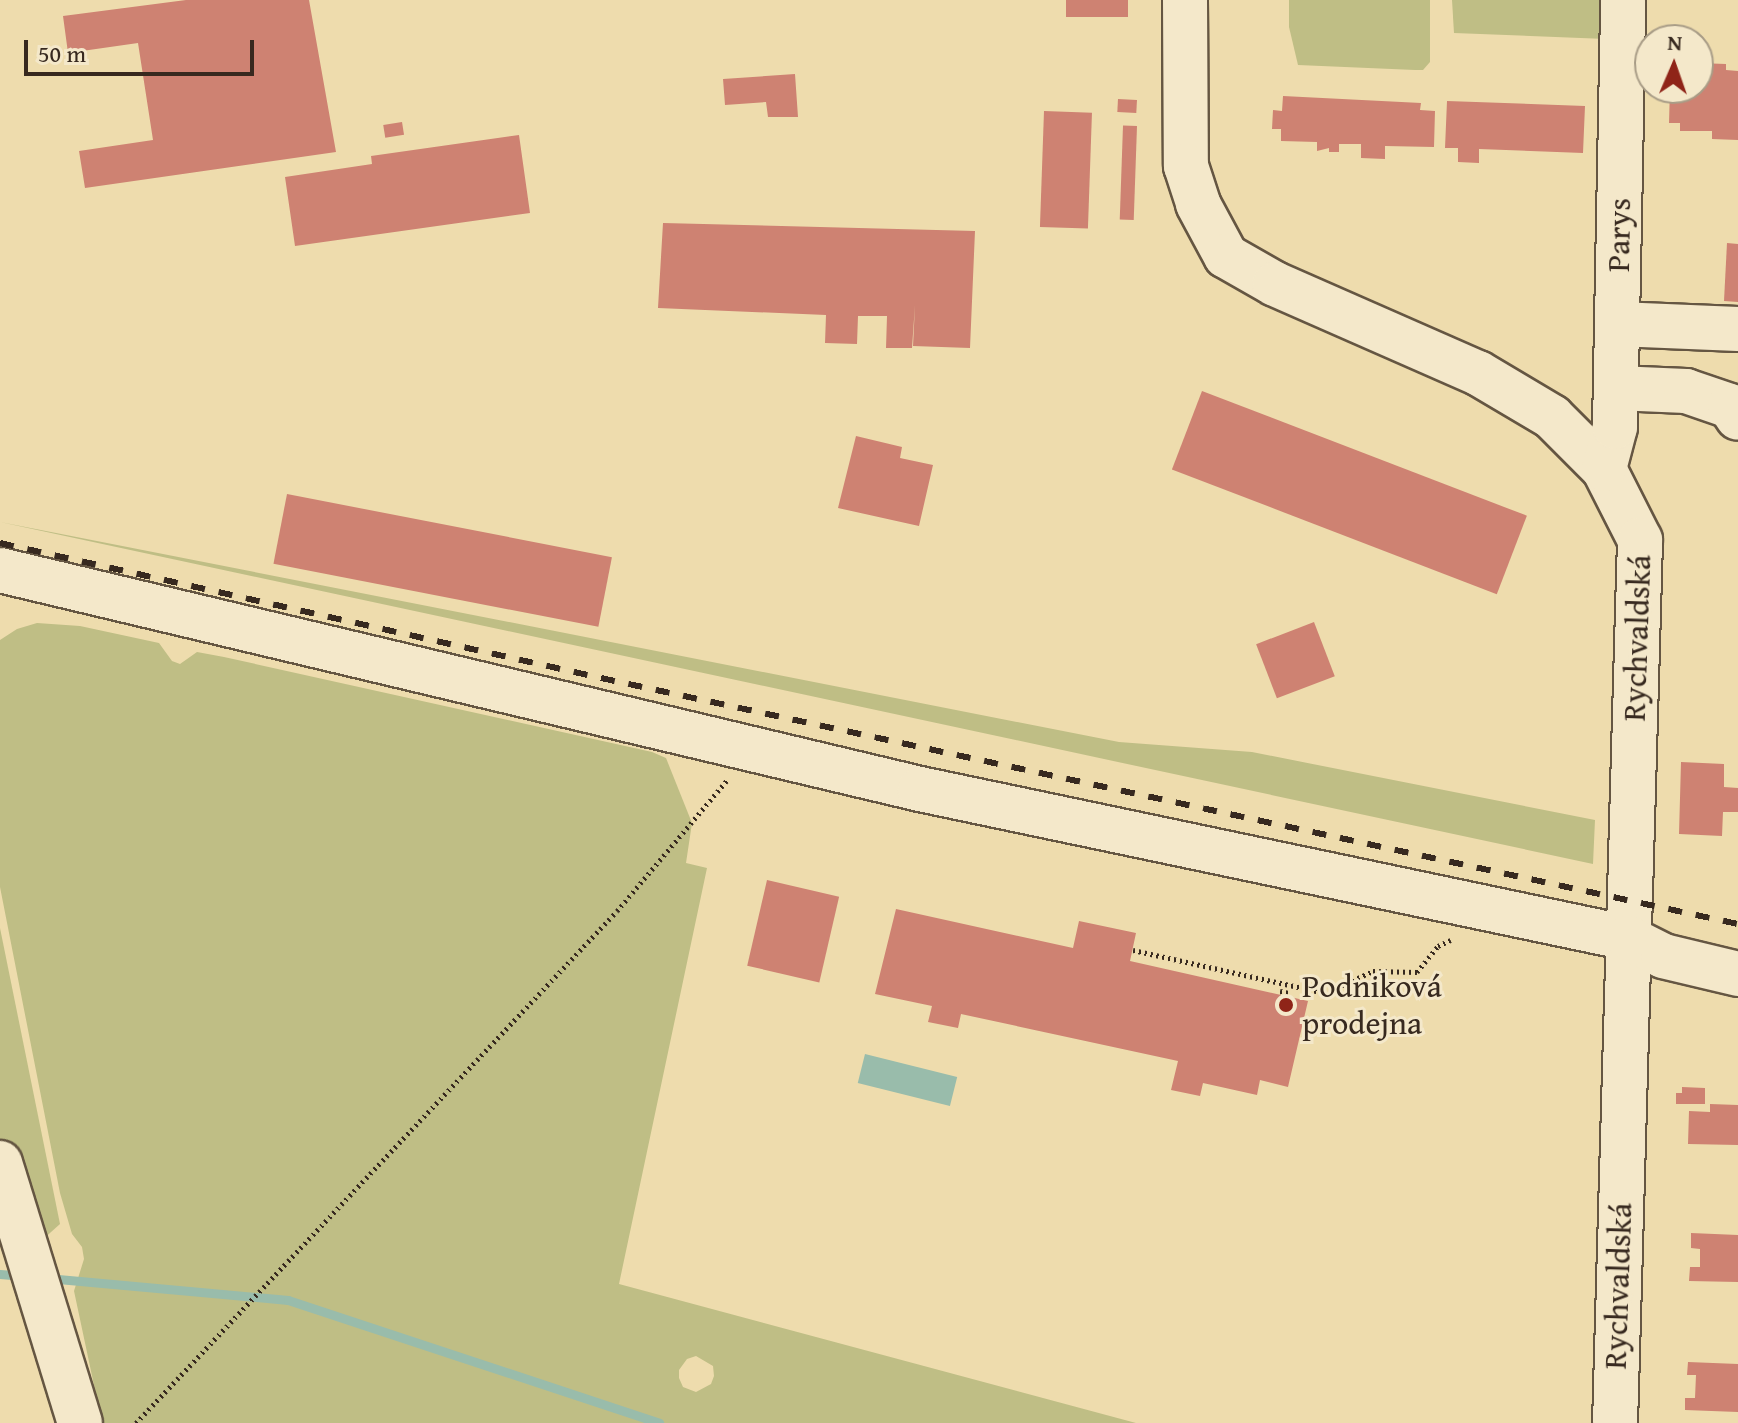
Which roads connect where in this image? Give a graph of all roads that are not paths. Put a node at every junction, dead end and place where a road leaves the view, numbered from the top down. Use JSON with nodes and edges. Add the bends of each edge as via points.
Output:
{"nodes":[{"id":1,"x":1185,"y":0,"type":"edge"},
{"id":2,"x":1623,"y":0,"type":"edge"},
{"id":3,"x":1617,"y":324,"type":"junction"},
{"id":4,"x":1738,"y":329,"type":"edge"},
{"id":5,"x":1616,"y":388,"type":"junction"},
{"id":6,"x":1738,"y":418,"type":"edge"},
{"id":7,"x":1604,"y":469,"type":"junction"},
{"id":8,"x":0,"y":570,"type":"edge"},
{"id":9,"x":1628,"y":938,"type":"junction"},
{"id":10,"x":1738,"y":974,"type":"edge"},
{"id":11,"x":0,"y":1163,"type":"edge"},
{"id":12,"x":17,"y":1274,"type":"edge"},
{"id":13,"x":80,"y":1423,"type":"edge"},
{"id":14,"x":1615,"y":1423,"type":"edge"}],
"edges":[{"from":1,"to":7,"type":"street","name":"Rychvaldská","via":[[1186,166],[1198,204],[1226,256],[1275,284],[1478,373],[1552,417]]},
{"from":2,"to":3,"type":"street","name":"Parys"},
{"from":3,"to":4,"type":"street"},
{"from":3,"to":5,"type":"street","name":"Parys"},
{"from":5,"to":6,"type":"street","via":[[1686,391],[1730,406]]},
{"from":5,"to":7,"type":"street","name":"Parys","via":[[1615,427]]},
{"from":7,"to":9,"type":"street","name":"Rychvaldská","via":[[1640,540]]},
{"from":8,"to":9,"type":"street","via":[[751,750]]},
{"from":9,"to":10,"type":"street","via":[[1663,956]]},
{"from":9,"to":14,"type":"street","name":"Rychvaldská"},
{"from":11,"to":12,"type":"street"},
{"from":12,"to":13,"type":"street"}]}
